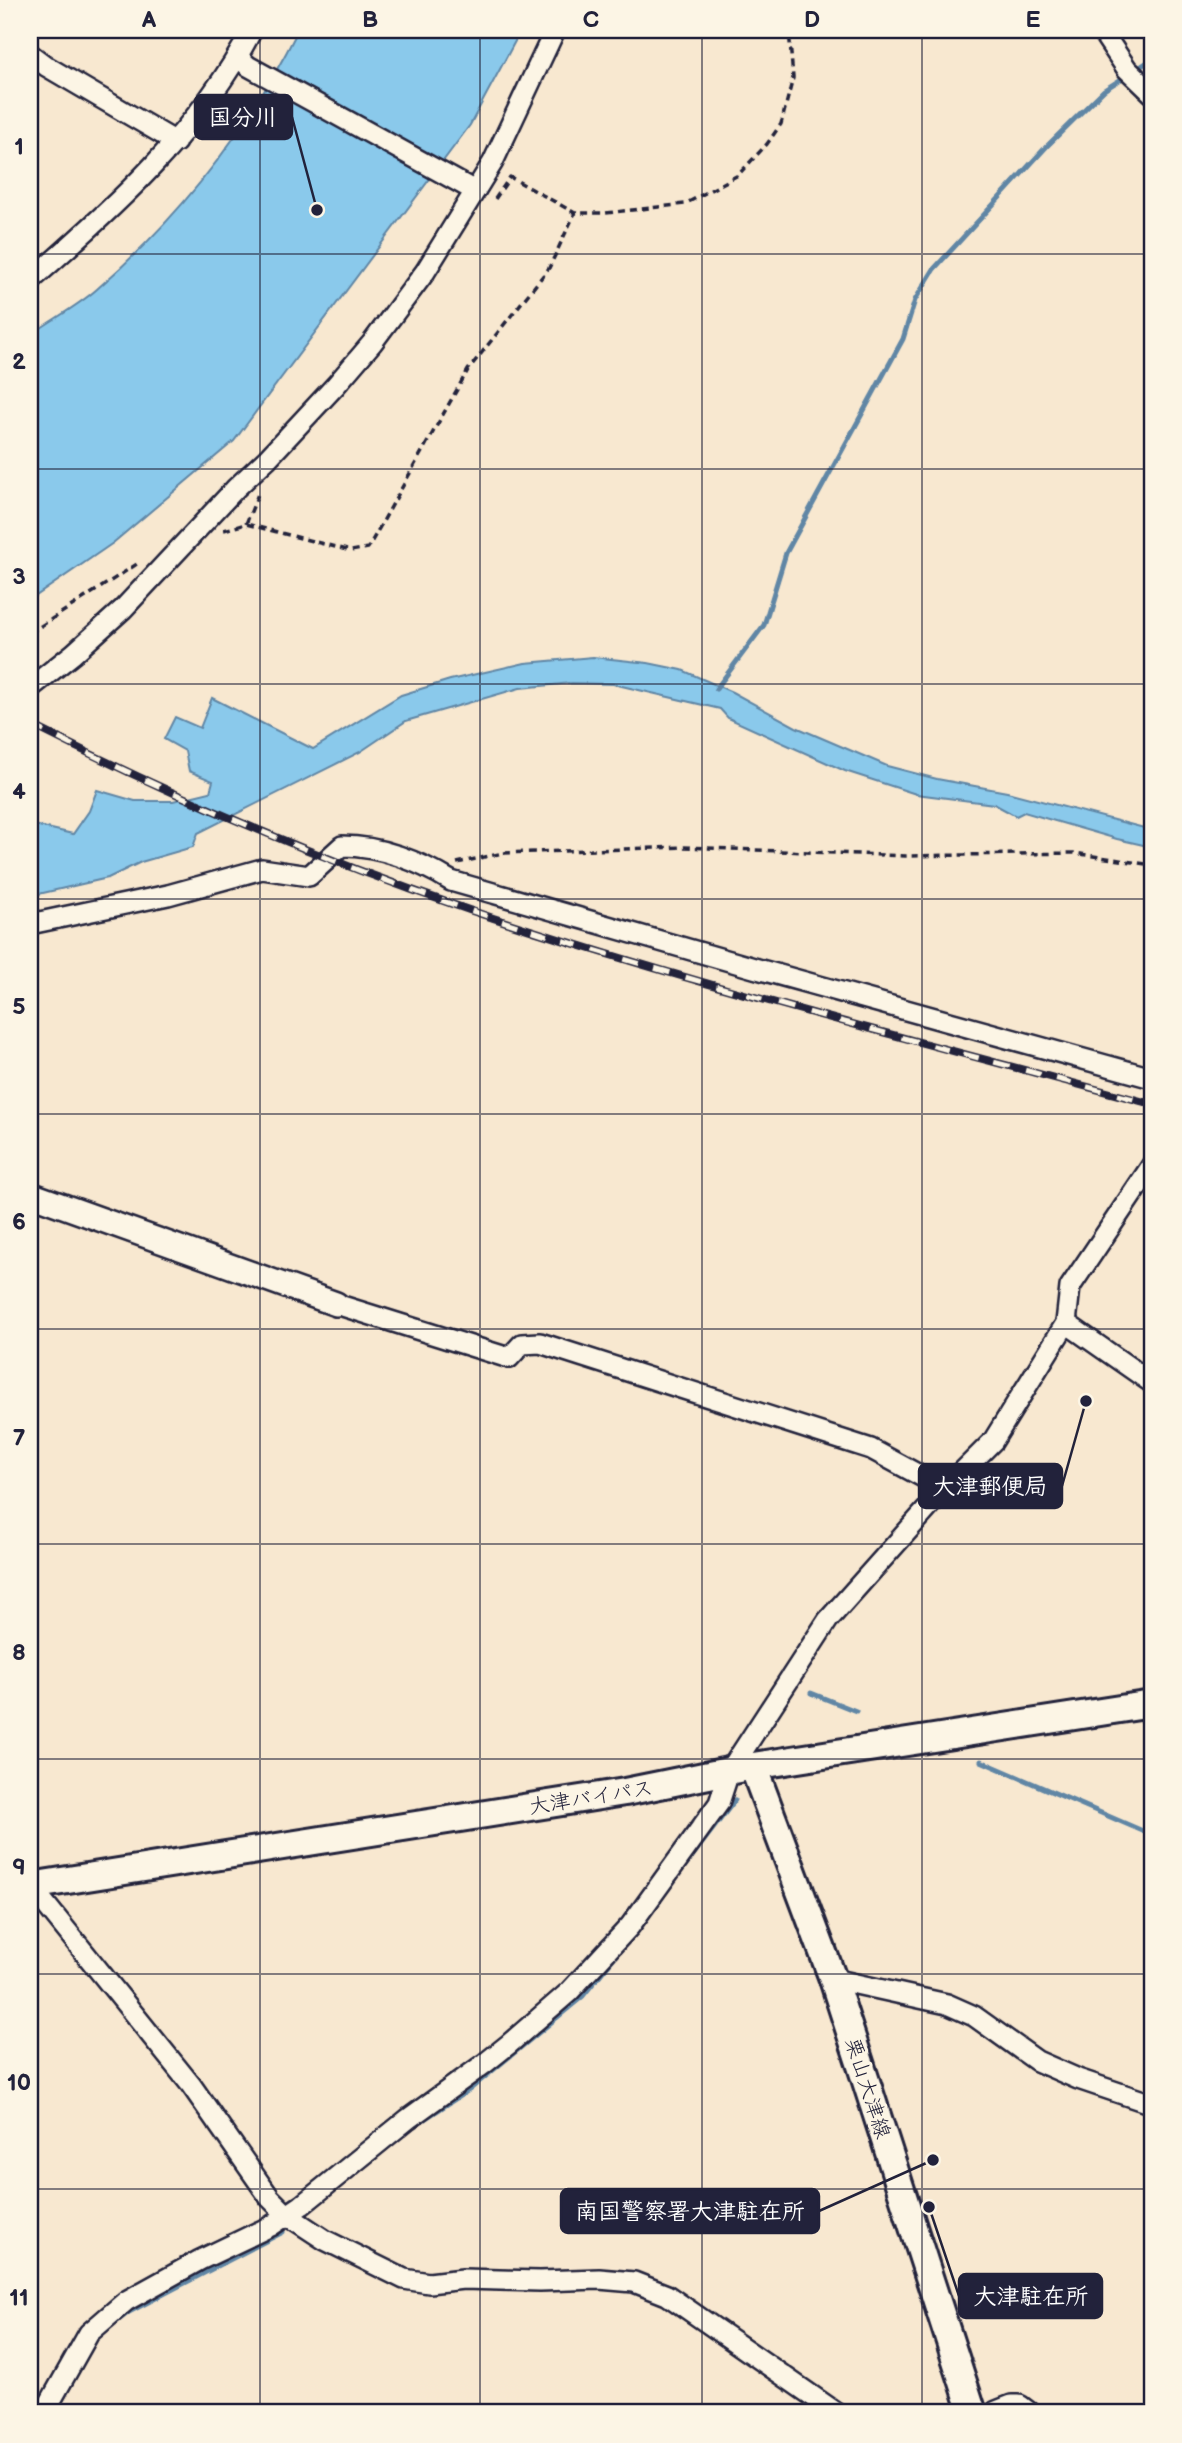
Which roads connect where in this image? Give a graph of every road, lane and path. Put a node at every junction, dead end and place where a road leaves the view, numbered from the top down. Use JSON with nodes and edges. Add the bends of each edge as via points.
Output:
{"nodes":[{"id":1,"x":252,"y":30,"type":"edge"},
{"id":2,"x":555,"y":30,"type":"edge"},
{"id":3,"x":789,"y":30,"type":"edge"},
{"id":4,"x":1101,"y":30,"type":"edge"},
{"id":5,"x":30,"y":54,"type":"edge"},
{"id":6,"x":243,"y":61,"type":"junction"},
{"id":7,"x":1152,"y":93,"type":"edge"},
{"id":8,"x":177,"y":142,"type":"junction"},
{"id":9,"x":475,"y":191,"type":"junction"},
{"id":10,"x":494,"y":199,"type":"dead end"},
{"id":11,"x":575,"y":213,"type":"junction"},
{"id":12,"x":30,"y":281,"type":"edge"},
{"id":13,"x":223,"y":530,"type":"dead end"},
{"id":14,"x":143,"y":560,"type":"dead end"},
{"id":15,"x":30,"y":633,"type":"edge"},
{"id":16,"x":30,"y":688,"type":"edge"},
{"id":17,"x":1152,"y":865,"type":"edge"},
{"id":18,"x":431,"y":869,"type":"junction"},
{"id":19,"x":30,"y":924,"type":"edge"},
{"id":20,"x":1152,"y":1078,"type":"edge"},
{"id":21,"x":1152,"y":1165,"type":"edge"},
{"id":22,"x":30,"y":1194,"type":"edge"},
{"id":23,"x":336,"y":1304,"type":"joint"},
{"id":24,"x":1066,"y":1323,"type":"junction"},
{"id":25,"x":1152,"y":1383,"type":"edge"},
{"id":26,"x":946,"y":1489,"type":"junction"},
{"id":27,"x":1152,"y":1704,"type":"edge"},
{"id":28,"x":741,"y":1769,"type":"junction"},
{"id":29,"x":30,"y":1885,"type":"edge"},
{"id":30,"x":833,"y":1979,"type":"junction"},
{"id":31,"x":1152,"y":2104,"type":"edge"},
{"id":32,"x":287,"y":2215,"type":"junction"},
{"id":33,"x":44,"y":2413,"type":"edge"},
{"id":34,"x":837,"y":2413,"type":"edge"},
{"id":35,"x":974,"y":2413,"type":"edge"},
{"id":36,"x":997,"y":2413,"type":"edge"},
{"id":37,"x":1027,"y":2413,"type":"edge"}],
"edges":[{"from":1,"to":6,"type":"street"},
{"from":2,"to":9,"type":"street"},
{"from":3,"to":11,"type":"path","via":[[793,78],[781,124],[737,175],[685,204]]},
{"from":4,"to":7,"type":"street","via":[[1127,69]]},
{"from":5,"to":8,"type":"street"},
{"from":6,"to":8,"type":"street"},
{"from":6,"to":9,"type":"street"},
{"from":8,"to":12,"type":"street"},
{"from":9,"to":16,"type":"street","via":[[425,272],[336,385],[123,609]]},
{"from":10,"to":11,"type":"path","via":[[510,177]]},
{"from":11,"to":13,"type":"path","via":[[549,268],[468,370],[368,548],[351,551],[246,524]]},
{"from":14,"to":15,"type":"path"},
{"from":17,"to":18,"type":"path","via":[[1074,853],[906,856],[684,847],[503,853]]},
{"from":18,"to":19,"type":"street","via":[[366,846],[342,846],[309,876],[262,869],[168,895]]},
{"from":18,"to":20,"type":"street","via":[[452,881]]},
{"from":21,"to":24,"type":"street","via":[[1070,1287]]},
{"from":22,"to":23,"type":"street"},
{"from":23,"to":26,"type":"street","via":[[509,1359],[522,1344],[540,1343],[871,1449]]},
{"from":24,"to":25,"type":"street"},
{"from":24,"to":26,"type":"street","via":[[993,1441]]},
{"from":26,"to":28,"type":"street","via":[[828,1620]]},
{"from":27,"to":28,"type":"main road","name":"大津バイパス"},
{"from":28,"to":29,"type":"main road","name":"大津バイパス","via":[[625,1792]]},
{"from":28,"to":30,"type":"main road","name":"栗山大津線"},
{"from":28,"to":32,"type":"street","via":[[638,1914],[569,1992],[484,2064]]},
{"from":29,"to":32,"type":"street","via":[[191,2085],[270,2198]]},
{"from":30,"to":31,"type":"street","via":[[947,2004],[974,2016],[1037,2061]]},
{"from":30,"to":35,"type":"main road","name":"栗山大津線"},
{"from":32,"to":33,"type":"street","via":[[126,2301],[89,2333]]},
{"from":32,"to":34,"type":"street","via":[[325,2240],[404,2279],[429,2283],[599,2278],[634,2282],[667,2295]]},
{"from":36,"to":37,"type":"street","via":[[1019,2407]]}]}
